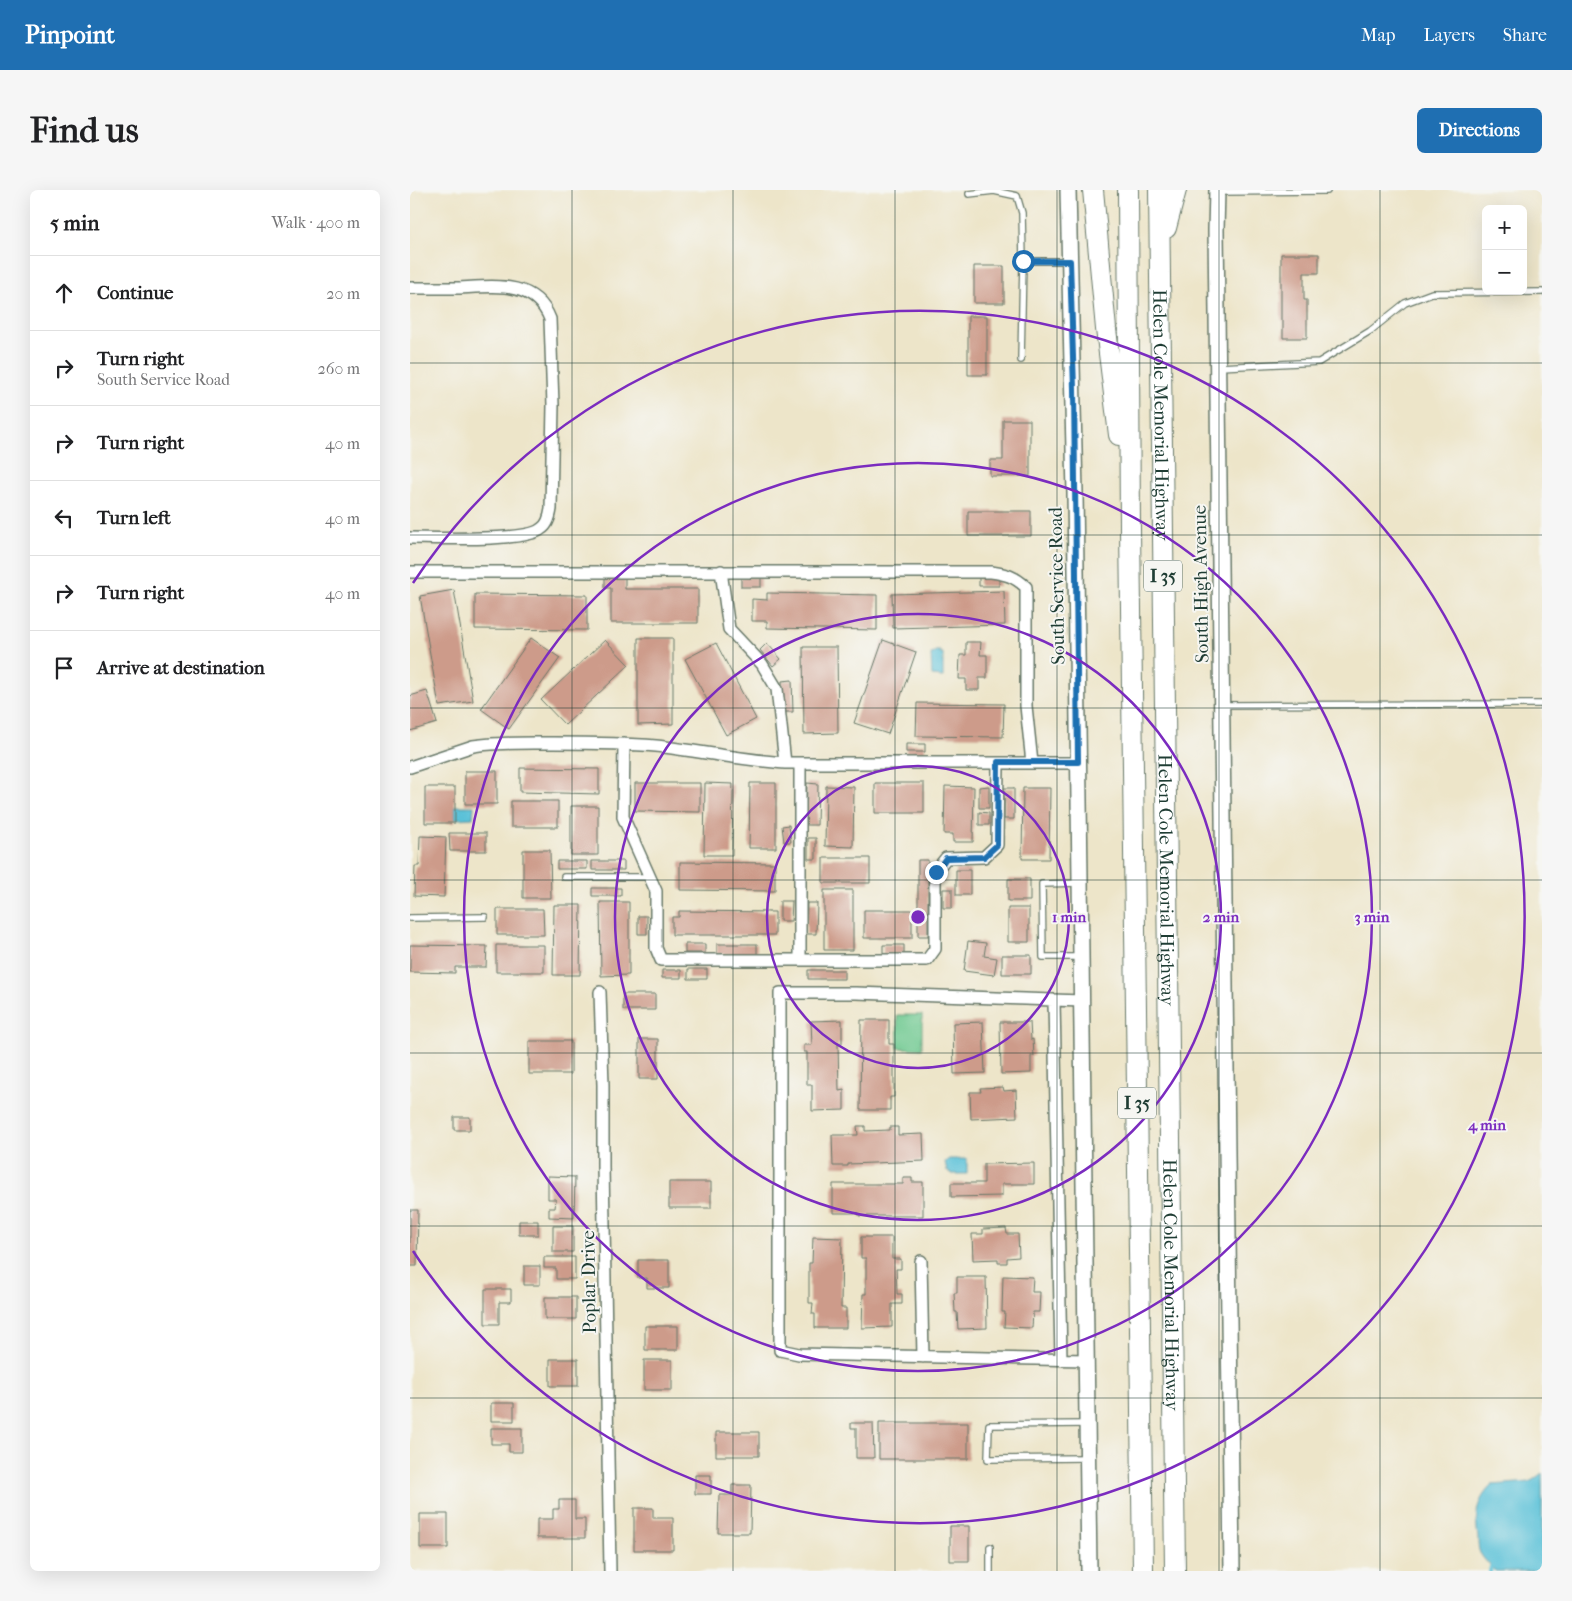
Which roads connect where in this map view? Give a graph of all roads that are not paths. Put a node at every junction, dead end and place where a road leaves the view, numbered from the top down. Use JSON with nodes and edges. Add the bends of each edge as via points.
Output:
{"nodes":[{"id":1,"x":1068,"y":190,"type":"edge"},
{"id":2,"x":1092,"y":190,"type":"edge"},
{"id":3,"x":1128,"y":190,"type":"edge"},
{"id":4,"x":1159,"y":190,"type":"edge"},
{"id":5,"x":1176,"y":190,"type":"edge"},
{"id":6,"x":1327,"y":190,"type":"edge"},
{"id":7,"x":1217,"y":191,"type":"edge"},
{"id":8,"x":1249,"y":191,"type":"edge"},
{"id":9,"x":969,"y":194,"type":"dead end"},
{"id":10,"x":1159,"y":251,"type":"junction"},
{"id":11,"x":1023,"y":261,"type":"junction"},
{"id":12,"x":1070,"y":261,"type":"junction"},
{"id":13,"x":410,"y":288,"type":"edge"},
{"id":14,"x":1542,"y":292,"type":"edge"},
{"id":15,"x":1021,"y":360,"type":"dead end"},
{"id":16,"x":1218,"y":367,"type":"junction"},
{"id":17,"x":1130,"y":529,"type":"junction"},
{"id":18,"x":410,"y":538,"type":"edge"},
{"id":19,"x":720,"y":571,"type":"junction"},
{"id":20,"x":410,"y":572,"type":"edge"},
{"id":21,"x":1542,"y":704,"type":"edge"},
{"id":22,"x":1222,"y":705,"type":"junction"},
{"id":23,"x":624,"y":744,"type":"junction"},
{"id":24,"x":998,"y":762,"type":"junction"},
{"id":25,"x":1078,"y":762,"type":"junction"},
{"id":26,"x":785,"y":763,"type":"junction"},
{"id":27,"x":800,"y":763,"type":"junction"},
{"id":28,"x":1032,"y":763,"type":"junction"},
{"id":29,"x":410,"y":767,"type":"edge"},
{"id":30,"x":564,"y":877,"type":"dead end"},
{"id":31,"x":650,"y":877,"type":"junction"},
{"id":32,"x":1080,"y":883,"type":"junction"},
{"id":33,"x":485,"y":917,"type":"dead end"},
{"id":34,"x":410,"y":918,"type":"edge"},
{"id":35,"x":1081,"y":957,"type":"junction"},
{"id":36,"x":800,"y":960,"type":"junction"},
{"id":37,"x":600,"y":992,"type":"dead end"},
{"id":38,"x":1054,"y":1001,"type":"junction"},
{"id":39,"x":1082,"y":1002,"type":"junction"},
{"id":40,"x":921,"y":1261,"type":"dead end"},
{"id":41,"x":923,"y":1356,"type":"junction"},
{"id":42,"x":1060,"y":1360,"type":"junction"},
{"id":43,"x":1086,"y":1360,"type":"junction"},
{"id":44,"x":1086,"y":1424,"type":"junction"},
{"id":45,"x":1087,"y":1458,"type":"junction"},
{"id":46,"x":990,"y":1547,"type":"dead end"},
{"id":47,"x":610,"y":1571,"type":"edge"},
{"id":48,"x":990,"y":1571,"type":"edge"},
{"id":49,"x":1089,"y":1571,"type":"edge"},
{"id":50,"x":1143,"y":1571,"type":"edge"},
{"id":51,"x":1175,"y":1571,"type":"edge"},
{"id":52,"x":1232,"y":1571,"type":"edge"}],
"edges":[{"from":1,"to":12,"type":"main road","name":"South Service Road"},
{"from":2,"to":17,"type":"highway"},
{"from":3,"to":17,"type":"highway","name":"Helen Cole Memorial Highway","number":"I 35"},
{"from":4,"to":10,"type":"highway","name":"Helen Cole Memorial Highway","number":"I 35"},
{"from":5,"to":10,"type":"highway"},
{"from":6,"to":8,"type":"lane"},
{"from":7,"to":8,"type":"lane"},
{"from":7,"to":16,"type":"main road","name":"South High Avenue"},
{"from":9,"to":11,"type":"lane","via":[[994,191],[1017,196],[1022,213]]},
{"from":10,"to":51,"type":"highway","name":"Helen Cole Memorial Highway","number":"I 35"},
{"from":11,"to":12,"type":"lane"},
{"from":11,"to":15,"type":"lane"},
{"from":12,"to":25,"type":"main road","name":"South Service Road"},
{"from":13,"to":18,"type":"street","via":[[498,286],[526,292],[539,302],[550,320],[553,405],[551,509],[545,526],[536,533],[521,536]]},
{"from":14,"to":16,"type":"lane","via":[[1432,293],[1405,303],[1370,331],[1319,362]]},
{"from":16,"to":22,"type":"main road","name":"South High Avenue"},
{"from":17,"to":50,"type":"highway","name":"Helen Cole Memorial Highway","number":"I 35"},
{"from":19,"to":20,"type":"street"},
{"from":19,"to":26,"type":"street","via":[[729,628],[762,664],[777,690]]},
{"from":19,"to":28,"type":"street","via":[[991,572],[1019,581],[1026,587],[1026,706]]},
{"from":21,"to":22,"type":"lane"},
{"from":22,"to":52,"type":"main road","name":"South High Avenue"},
{"from":23,"to":26,"type":"street"},
{"from":23,"to":29,"type":"street","via":[[483,744]]},
{"from":23,"to":31,"type":"street","via":[[624,817]]},
{"from":24,"to":27,"type":"street"},
{"from":24,"to":28,"type":"street"},
{"from":24,"to":36,"type":"street","via":[[997,845],[984,857],[946,858],[936,872],[936,949],[927,960]]},
{"from":25,"to":28,"type":"street"},
{"from":25,"to":32,"type":"main road","name":"South Service Road"},
{"from":26,"to":27,"type":"street"},
{"from":27,"to":36,"type":"street"},
{"from":30,"to":31,"type":"lane"},
{"from":31,"to":36,"type":"street","via":[[656,891],[656,948],[661,960]]},
{"from":32,"to":35,"type":"main road","name":"South Service Road"},
{"from":32,"to":35,"type":"lane","via":[[1042,884],[1043,957]]},
{"from":33,"to":34,"type":"lane"},
{"from":35,"to":39,"type":"main road","name":"South Service Road"},
{"from":37,"to":47,"type":"street","name":"Poplar Drive"},
{"from":38,"to":39,"type":"street"},
{"from":38,"to":41,"type":"street","via":[[780,994],[780,1350],[799,1354]]},
{"from":38,"to":42,"type":"street"},
{"from":39,"to":43,"type":"main road","name":"South Service Road"},
{"from":40,"to":41,"type":"street"},
{"from":41,"to":42,"type":"street"},
{"from":42,"to":43,"type":"street"},
{"from":43,"to":44,"type":"main road","name":"South Service Road"},
{"from":44,"to":45,"type":"main road","name":"South Service Road"},
{"from":44,"to":45,"type":"lane","via":[[989,1425],[988,1460]]},
{"from":45,"to":49,"type":"main road","name":"South Service Road"},
{"from":46,"to":48,"type":"lane"}]}
